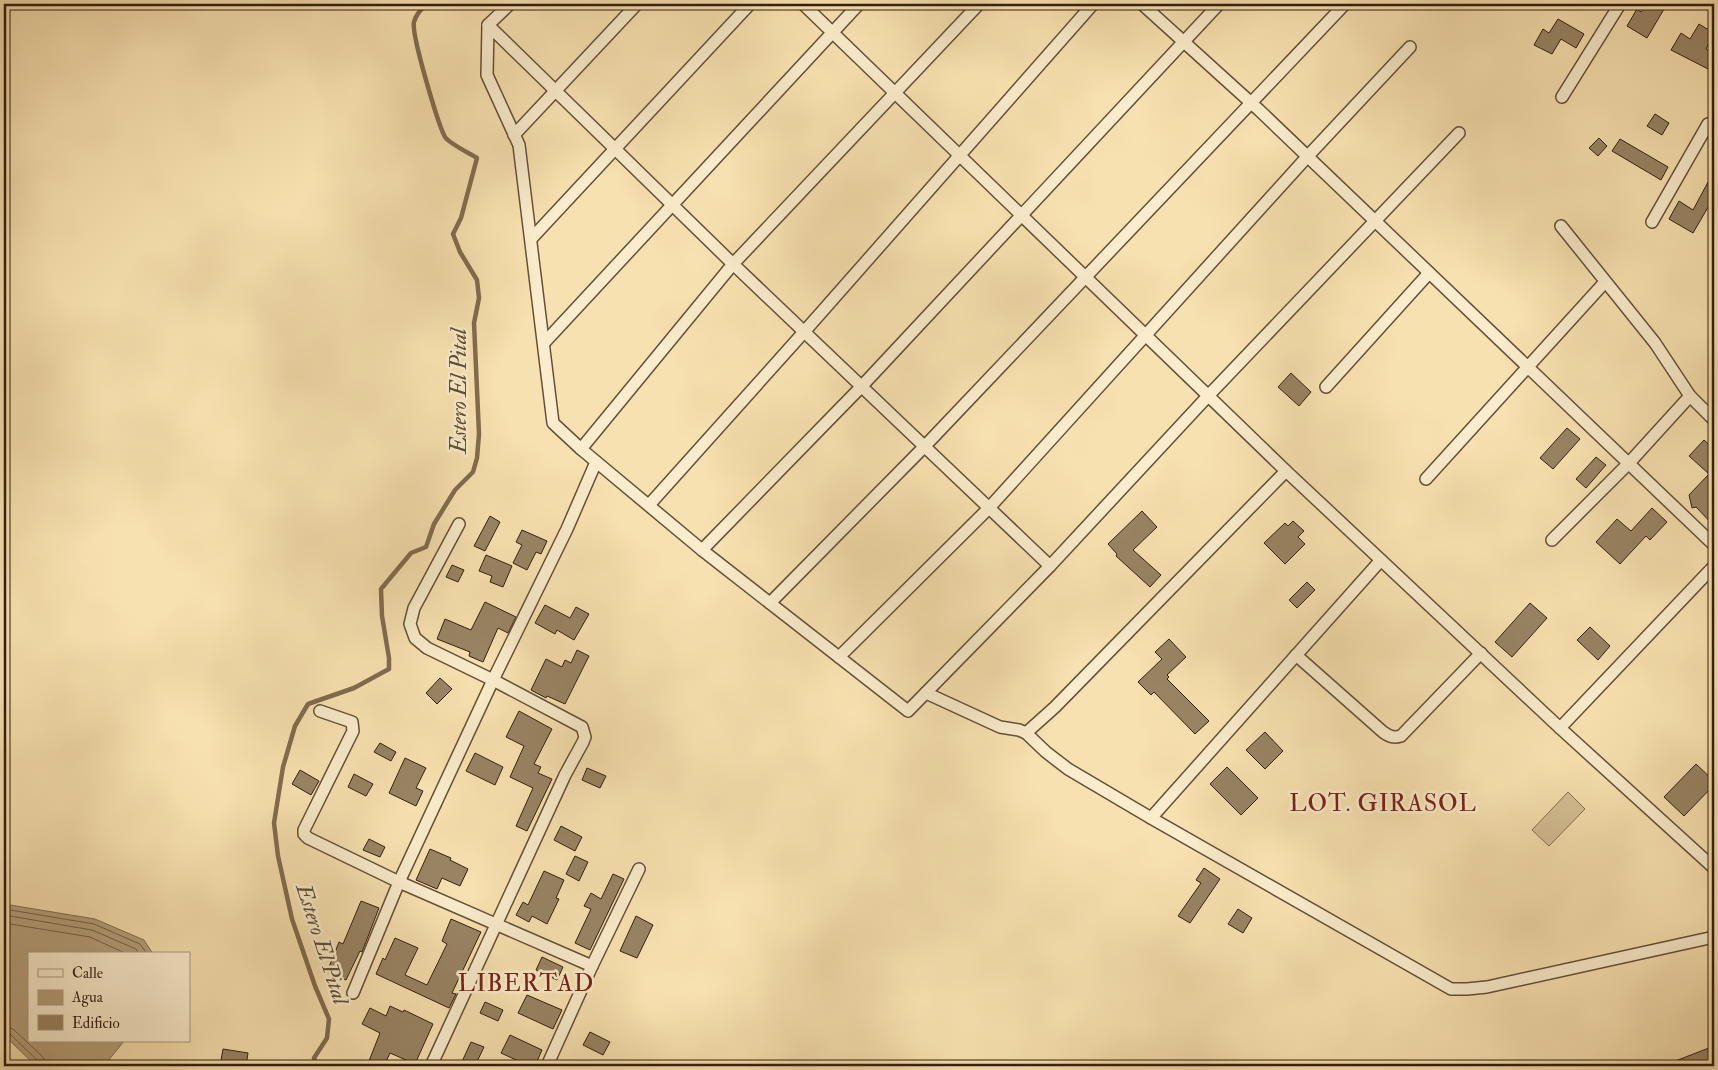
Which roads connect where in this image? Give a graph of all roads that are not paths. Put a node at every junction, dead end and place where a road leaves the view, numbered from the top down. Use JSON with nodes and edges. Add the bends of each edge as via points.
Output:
{"nodes":[{"id":1,"x":510,"y":4,"type":"edge"},
{"id":2,"x":637,"y":4,"type":"edge"},
{"id":3,"x":750,"y":4,"type":"edge"},
{"id":4,"x":803,"y":4,"type":"edge"},
{"id":5,"x":859,"y":4,"type":"edge"},
{"id":6,"x":979,"y":4,"type":"edge"},
{"id":7,"x":1093,"y":4,"type":"edge"},
{"id":8,"x":1142,"y":4,"type":"edge"},
{"id":9,"x":1219,"y":4,"type":"edge"},
{"id":10,"x":1345,"y":4,"type":"edge"},
{"id":11,"x":1620,"y":4,"type":"edge"},
{"id":12,"x":488,"y":25,"type":"junction"},
{"id":13,"x":832,"y":33,"type":"junction"},
{"id":14,"x":1184,"y":42,"type":"junction"},
{"id":15,"x":1410,"y":47,"type":"dead end"},
{"id":16,"x":556,"y":91,"type":"junction"},
{"id":17,"x":894,"y":93,"type":"junction"},
{"id":18,"x":1562,"y":97,"type":"dead end"},
{"id":19,"x":1251,"y":103,"type":"junction"},
{"id":20,"x":1712,"y":122,"type":"edge"},
{"id":21,"x":1459,"y":133,"type":"dead end"},
{"id":22,"x":514,"y":135,"type":"junction"},
{"id":23,"x":615,"y":149,"type":"junction"},
{"id":24,"x":960,"y":156,"type":"junction"},
{"id":25,"x":1307,"y":157,"type":"junction"},
{"id":26,"x":672,"y":204,"type":"junction"},
{"id":27,"x":1021,"y":215,"type":"junction"},
{"id":28,"x":1375,"y":221,"type":"junction"},
{"id":29,"x":1652,"y":222,"type":"dead end"},
{"id":30,"x":1561,"y":226,"type":"dead end"},
{"id":31,"x":531,"y":239,"type":"junction"},
{"id":32,"x":733,"y":264,"type":"junction"},
{"id":33,"x":1429,"y":274,"type":"junction"},
{"id":34,"x":1085,"y":278,"type":"junction"},
{"id":35,"x":1605,"y":282,"type":"junction"},
{"id":36,"x":804,"y":332,"type":"junction"},
{"id":37,"x":1146,"y":336,"type":"junction"},
{"id":38,"x":544,"y":343,"type":"junction"},
{"id":39,"x":1528,"y":368,"type":"junction"},
{"id":40,"x":861,"y":387,"type":"junction"},
{"id":41,"x":1326,"y":388,"type":"dead end"},
{"id":42,"x":1208,"y":396,"type":"junction"},
{"id":43,"x":1690,"y":396,"type":"junction"},
{"id":44,"x":1714,"y":420,"type":"edge"},
{"id":45,"x":924,"y":447,"type":"junction"},
{"id":46,"x":581,"y":449,"type":"junction"},
{"id":47,"x":596,"y":462,"type":"junction"},
{"id":48,"x":1629,"y":463,"type":"junction"},
{"id":49,"x":1286,"y":471,"type":"junction"},
{"id":50,"x":1426,"y":478,"type":"dead end"},
{"id":51,"x":649,"y":505,"type":"junction"},
{"id":52,"x":988,"y":508,"type":"junction"},
{"id":53,"x":459,"y":524,"type":"dead end"},
{"id":54,"x":1552,"y":540,"type":"dead end"},
{"id":55,"x":1714,"y":545,"type":"edge"},
{"id":56,"x":702,"y":550,"type":"junction"},
{"id":57,"x":1382,"y":560,"type":"junction"},
{"id":58,"x":1050,"y":566,"type":"junction"},
{"id":59,"x":1714,"y":566,"type":"edge"},
{"id":60,"x":770,"y":603,"type":"junction"},
{"id":61,"x":1481,"y":653,"type":"junction"},
{"id":62,"x":1296,"y":655,"type":"junction"},
{"id":63,"x":839,"y":657,"type":"junction"},
{"id":64,"x":493,"y":680,"type":"junction"},
{"id":65,"x":926,"y":693,"type":"junction"},
{"id":66,"x":320,"y":711,"type":"dead end"},
{"id":67,"x":1560,"y":728,"type":"junction"},
{"id":68,"x":1026,"y":733,"type":"junction"},
{"id":69,"x":1152,"y":818,"type":"junction"},
{"id":70,"x":1714,"y":868,"type":"edge"},
{"id":71,"x":639,"y":869,"type":"dead end"},
{"id":72,"x":399,"y":882,"type":"junction"},
{"id":73,"x":497,"y":924,"type":"junction"},
{"id":74,"x":1714,"y":937,"type":"edge"},
{"id":75,"x":592,"y":966,"type":"junction"},
{"id":76,"x":353,"y":993,"type":"dead end"},
{"id":77,"x":432,"y":1066,"type":"edge"},
{"id":78,"x":547,"y":1066,"type":"edge"}],
"edges":[{"from":1,"to":12,"type":"street"},
{"from":2,"to":16,"type":"street"},
{"from":3,"to":23,"type":"street"},
{"from":4,"to":13,"type":"street"},
{"from":5,"to":13,"type":"street"},
{"from":6,"to":17,"type":"street"},
{"from":7,"to":24,"type":"street"},
{"from":8,"to":14,"type":"street"},
{"from":9,"to":14,"type":"street"},
{"from":10,"to":19,"type":"street"},
{"from":11,"to":18,"type":"street"},
{"from":12,"to":16,"type":"street"},
{"from":12,"to":22,"type":"street","via":[[486,75]]},
{"from":13,"to":17,"type":"street"},
{"from":13,"to":26,"type":"street"},
{"from":14,"to":19,"type":"street"},
{"from":14,"to":27,"type":"street"},
{"from":15,"to":25,"type":"street"},
{"from":16,"to":22,"type":"street"},
{"from":16,"to":23,"type":"street"},
{"from":17,"to":24,"type":"street"},
{"from":17,"to":32,"type":"street"},
{"from":19,"to":25,"type":"street"},
{"from":19,"to":34,"type":"street"},
{"from":20,"to":29,"type":"street"},
{"from":21,"to":28,"type":"street"},
{"from":22,"to":31,"type":"street","via":[[519,145]]},
{"from":23,"to":26,"type":"street"},
{"from":23,"to":31,"type":"street"},
{"from":24,"to":27,"type":"street"},
{"from":24,"to":36,"type":"street"},
{"from":25,"to":28,"type":"street"},
{"from":25,"to":37,"type":"street"},
{"from":26,"to":32,"type":"street"},
{"from":26,"to":38,"type":"street"},
{"from":27,"to":34,"type":"street"},
{"from":27,"to":40,"type":"street"},
{"from":28,"to":33,"type":"street"},
{"from":28,"to":42,"type":"street"},
{"from":30,"to":35,"type":"street"},
{"from":31,"to":38,"type":"street"},
{"from":32,"to":36,"type":"street"},
{"from":32,"to":46,"type":"street"},
{"from":33,"to":39,"type":"street"},
{"from":33,"to":41,"type":"street"},
{"from":34,"to":37,"type":"street"},
{"from":34,"to":45,"type":"street"},
{"from":35,"to":39,"type":"street"},
{"from":35,"to":43,"type":"street","via":[[1655,343]]},
{"from":36,"to":40,"type":"street"},
{"from":36,"to":51,"type":"street"},
{"from":37,"to":42,"type":"street"},
{"from":37,"to":52,"type":"street"},
{"from":38,"to":46,"type":"street","via":[[553,423]]},
{"from":39,"to":48,"type":"street"},
{"from":39,"to":50,"type":"street"},
{"from":40,"to":45,"type":"street"},
{"from":40,"to":56,"type":"street"},
{"from":42,"to":49,"type":"street"},
{"from":42,"to":58,"type":"street"},
{"from":43,"to":44,"type":"street"},
{"from":43,"to":48,"type":"street"},
{"from":45,"to":52,"type":"street"},
{"from":45,"to":60,"type":"street"},
{"from":46,"to":47,"type":"street"},
{"from":47,"to":51,"type":"street"},
{"from":47,"to":64,"type":"street"},
{"from":48,"to":54,"type":"street"},
{"from":48,"to":55,"type":"street"},
{"from":49,"to":57,"type":"street"},
{"from":49,"to":68,"type":"street"},
{"from":51,"to":56,"type":"street"},
{"from":52,"to":58,"type":"street"},
{"from":52,"to":63,"type":"street"},
{"from":53,"to":64,"type":"street","via":[[414,608],[410,624],[415,638],[427,648]]},
{"from":56,"to":60,"type":"street"},
{"from":57,"to":61,"type":"street"},
{"from":57,"to":62,"type":"street"},
{"from":58,"to":65,"type":"street"},
{"from":59,"to":67,"type":"street"},
{"from":60,"to":63,"type":"street"},
{"from":61,"to":62,"type":"street","via":[[1402,736],[1396,737],[1383,732]]},
{"from":61,"to":67,"type":"street"},
{"from":62,"to":69,"type":"street"},
{"from":63,"to":65,"type":"street","via":[[908,710]]},
{"from":64,"to":72,"type":"street"},
{"from":64,"to":73,"type":"street","via":[[582,727],[584,737]]},
{"from":65,"to":68,"type":"street","via":[[1000,727]]},
{"from":66,"to":72,"type":"street","via":[[352,722],[353,731],[304,834]]},
{"from":67,"to":70,"type":"street"},
{"from":68,"to":69,"type":"street","via":[[1068,768]]},
{"from":69,"to":74,"type":"street","via":[[1451,989],[1487,987]]},
{"from":71,"to":75,"type":"street"},
{"from":72,"to":73,"type":"street"},
{"from":72,"to":76,"type":"street"},
{"from":73,"to":75,"type":"street"},
{"from":73,"to":77,"type":"street"},
{"from":75,"to":78,"type":"street"}]}
